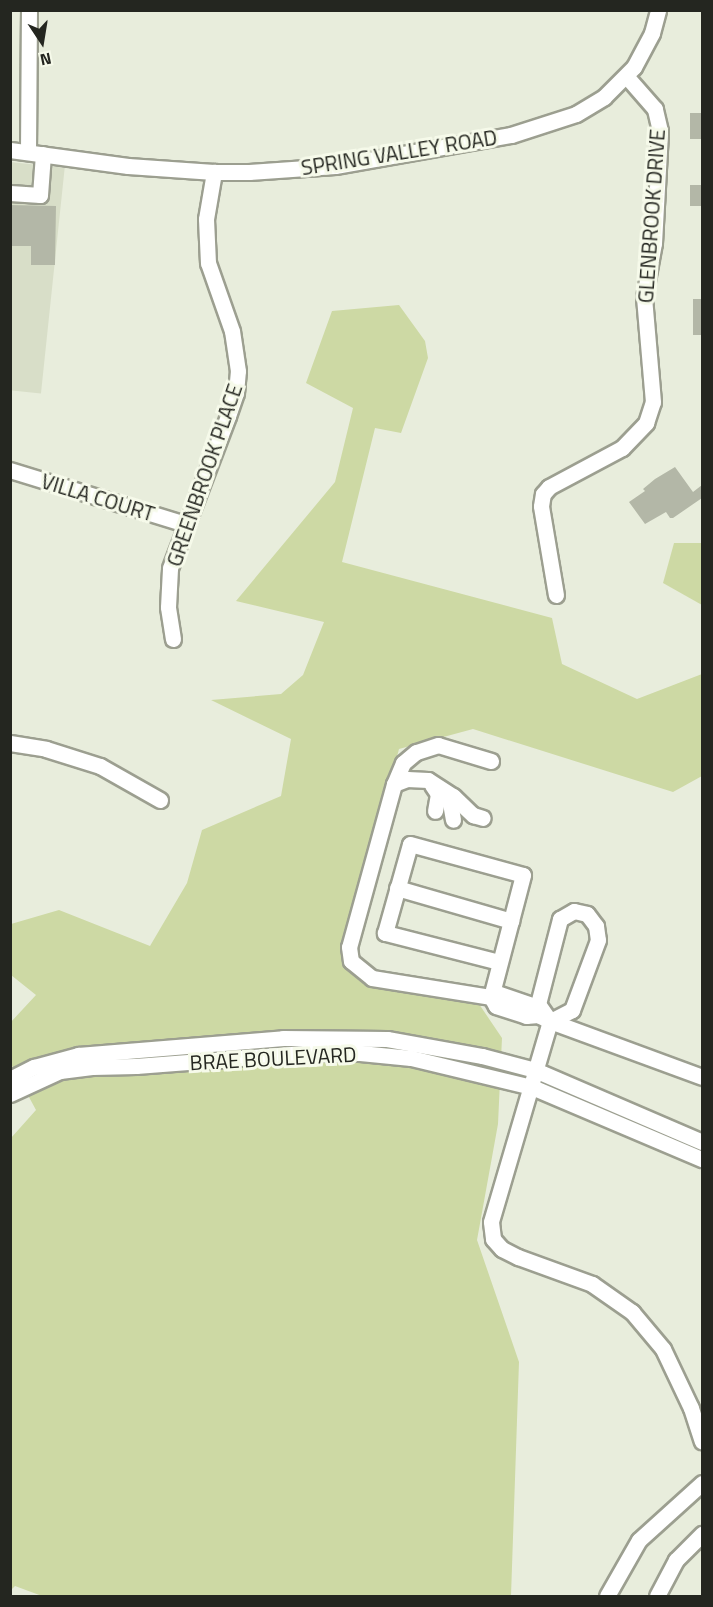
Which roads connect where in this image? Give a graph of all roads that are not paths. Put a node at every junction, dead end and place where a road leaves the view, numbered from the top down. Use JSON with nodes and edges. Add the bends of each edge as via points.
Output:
{"nodes":[{"id":1,"x":29,"y":10,"type":"edge"},
{"id":2,"x":658,"y":10,"type":"edge"},
{"id":3,"x":627,"y":77,"type":"junction"},
{"id":4,"x":10,"y":150,"type":"edge"},
{"id":5,"x":35,"y":153,"type":"junction"},
{"id":6,"x":214,"y":172,"type":"junction"},
{"id":7,"x":10,"y":194,"type":"edge"},
{"id":8,"x":10,"y":470,"type":"edge"},
{"id":9,"x":186,"y":524,"type":"junction"},
{"id":10,"x":556,"y":595,"type":"dead end"},
{"id":11,"x":173,"y":639,"type":"dead end"},
{"id":12,"x":10,"y":743,"type":"edge"},
{"id":13,"x":491,"y":761,"type":"dead end"},
{"id":14,"x":428,"y":780,"type":"junction"},
{"id":15,"x":394,"y":784,"type":"junction"},
{"id":16,"x":160,"y":800,"type":"dead end"},
{"id":17,"x":435,"y":811,"type":"dead end"},
{"id":18,"x":483,"y":818,"type":"dead end"},
{"id":19,"x":453,"y":820,"type":"dead end"},
{"id":20,"x":398,"y":888,"type":"junction"},
{"id":21,"x":511,"y":921,"type":"junction"},
{"id":22,"x":499,"y":962,"type":"junction"},
{"id":23,"x":491,"y":998,"type":"junction"},
{"id":24,"x":544,"y":1018,"type":"junction"},
{"id":25,"x":535,"y":1070,"type":"junction"},
{"id":26,"x":702,"y":1077,"type":"edge"},
{"id":27,"x":10,"y":1079,"type":"edge"},
{"id":28,"x":532,"y":1088,"type":"junction"},
{"id":29,"x":10,"y":1094,"type":"edge"},
{"id":30,"x":702,"y":1142,"type":"edge"},
{"id":31,"x":702,"y":1159,"type":"edge"},
{"id":32,"x":702,"y":1441,"type":"edge"},
{"id":33,"x":702,"y":1483,"type":"edge"},
{"id":34,"x":702,"y":1534,"type":"edge"},
{"id":35,"x":607,"y":1596,"type":"edge"},
{"id":36,"x":657,"y":1596,"type":"edge"}],
"edges":[{"from":1,"to":5,"type":"street"},
{"from":2,"to":3,"type":"street","name":"SPRING VALLEY ROAD","via":[[644,50]]},
{"from":3,"to":6,"type":"street","name":"SPRING VALLEY ROAD","via":[[576,114],[511,135],[335,166]]},
{"from":3,"to":10,"type":"street","name":"GLENBROOK DRIVE","via":[[655,109],[660,131],[654,243],[644,297],[653,402],[646,423],[622,448],[549,487],[543,494],[540,506]]},
{"from":4,"to":5,"type":"street","name":"SPRING VALLEY ROAD"},
{"from":5,"to":6,"type":"street","name":"SPRING VALLEY ROAD","via":[[128,166]]},
{"from":5,"to":7,"type":"street","via":[[40,195]]},
{"from":6,"to":9,"type":"street","name":"GREENBROOK PLACE","via":[[206,219],[208,263],[232,331],[238,372],[236,393]]},
{"from":8,"to":9,"type":"street","name":"VILLA COURT"},
{"from":9,"to":11,"type":"street","name":"GREENBROOK PLACE","via":[[167,587]]},
{"from":12,"to":16,"type":"street","via":[[46,749],[100,766]]},
{"from":13,"to":15,"type":"street","via":[[438,745],[416,752],[402,763]]},
{"from":14,"to":15,"type":"street","via":[[407,779]]},
{"from":14,"to":17,"type":"street","via":[[438,794]]},
{"from":14,"to":18,"type":"street"},
{"from":14,"to":19,"type":"street","via":[[449,797]]},
{"from":15,"to":23,"type":"street","via":[[349,948],[351,961],[372,978]]},
{"from":20,"to":21,"type":"street"},
{"from":20,"to":21,"type":"street","via":[[410,844],[523,875]]},
{"from":20,"to":22,"type":"street","via":[[385,933]]},
{"from":21,"to":22,"type":"street"},
{"from":22,"to":23,"type":"street"},
{"from":23,"to":24,"type":"street","via":[[496,1006]]},
{"from":24,"to":24,"type":"street","via":[[572,1010],[598,940],[596,926],[587,914],[574,911],[560,919],[538,1004]]},
{"from":24,"to":25,"type":"street"},
{"from":24,"to":26,"type":"street"},
{"from":25,"to":27,"type":"street","name":"BRAE BOULEVARD","via":[[387,1039],[323,1037],[78,1055],[34,1067]]},
{"from":25,"to":28,"type":"street"},
{"from":25,"to":30,"type":"street","name":"BRAE BOULEVARD"},
{"from":28,"to":29,"type":"street","name":"BRAE BOULEVARD","via":[[411,1058],[305,1053],[81,1068],[60,1071]]},
{"from":28,"to":31,"type":"street","name":"BRAE BOULEVARD"},
{"from":28,"to":32,"type":"street","via":[[491,1222],[493,1239],[518,1257],[592,1284],[632,1312],[663,1349],[692,1408]]},
{"from":33,"to":35,"type":"street","via":[[639,1540]]},
{"from":34,"to":36,"type":"street","via":[[676,1560]]}]}
